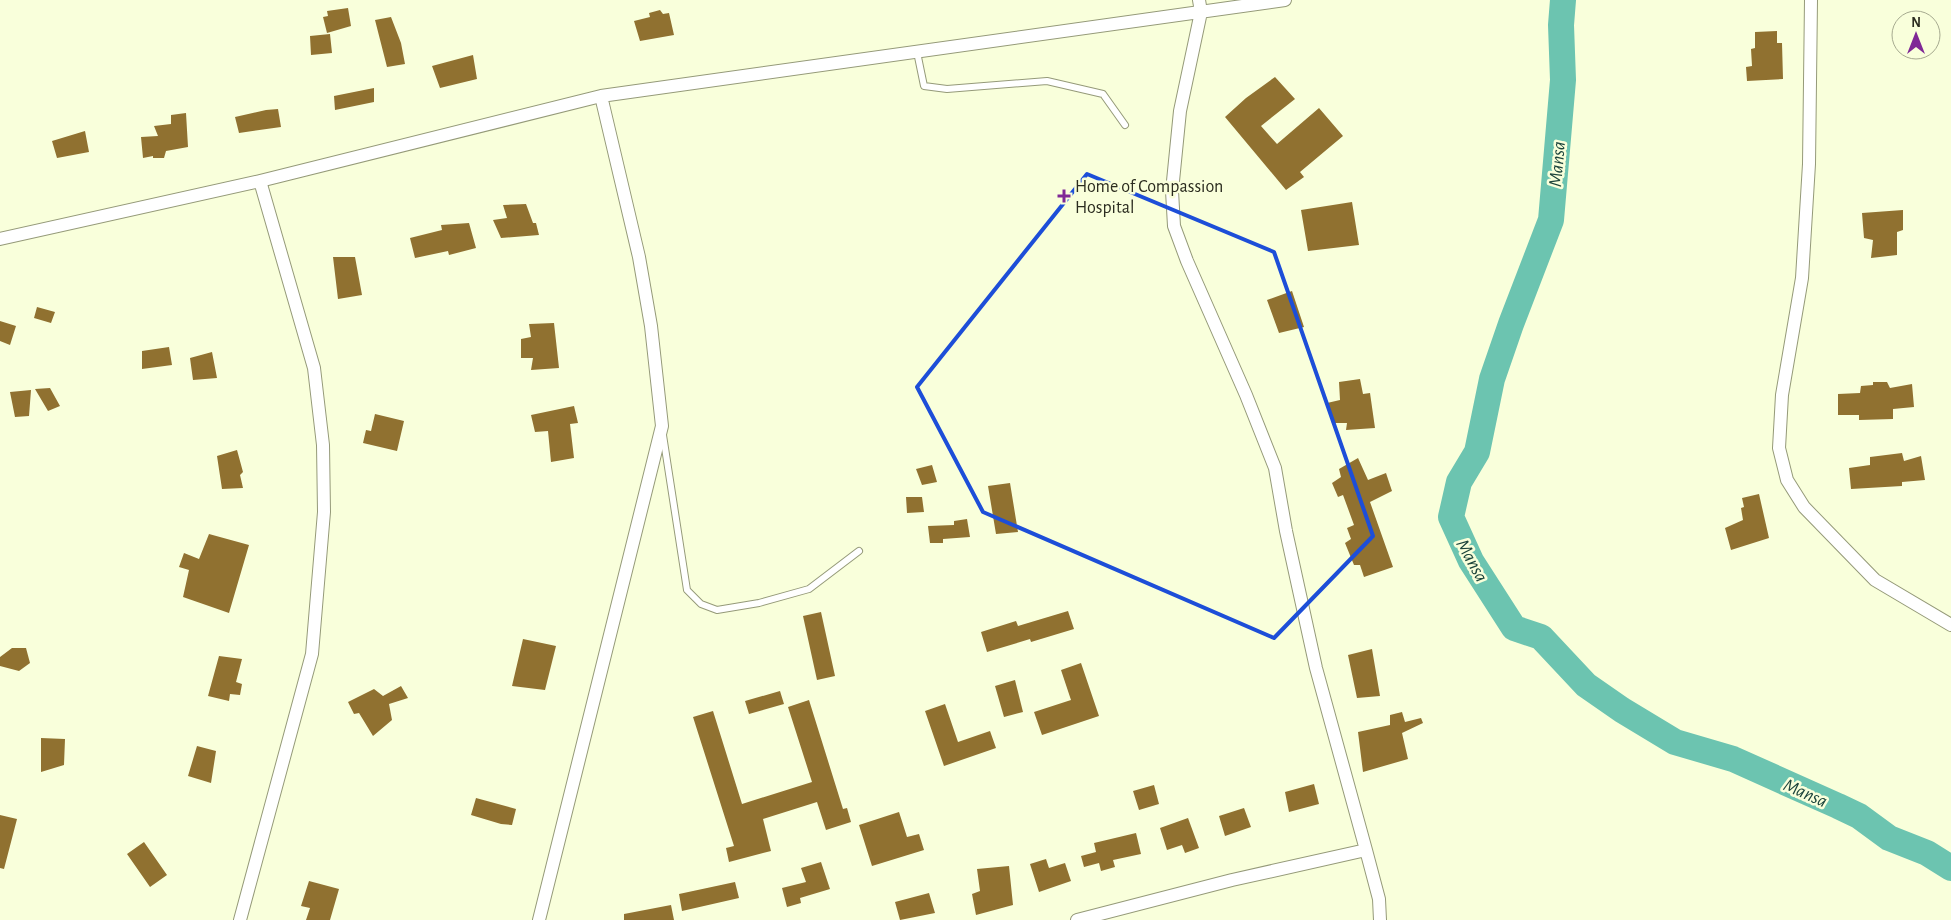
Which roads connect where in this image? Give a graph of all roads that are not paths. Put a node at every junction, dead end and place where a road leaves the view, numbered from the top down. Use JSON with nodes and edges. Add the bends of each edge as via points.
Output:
{"nodes":[{"id":1,"x":1285,"y":0,"type":"edge"},
{"id":2,"x":1811,"y":0,"type":"edge"},
{"id":3,"x":1200,"y":6,"type":"edge"},
{"id":4,"x":917,"y":52,"type":"junction"},
{"id":5,"x":601,"y":96,"type":"junction"},
{"id":6,"x":1125,"y":125,"type":"dead end"},
{"id":7,"x":260,"y":181,"type":"junction"},
{"id":8,"x":0,"y":239,"type":"edge"},
{"id":9,"x":662,"y":426,"type":"junction"},
{"id":10,"x":859,"y":551,"type":"dead end"},
{"id":11,"x":1951,"y":625,"type":"edge"},
{"id":12,"x":1366,"y":850,"type":"junction"},
{"id":13,"x":240,"y":920,"type":"edge"},
{"id":14,"x":539,"y":920,"type":"edge"},
{"id":15,"x":1077,"y":920,"type":"edge"},
{"id":16,"x":1380,"y":920,"type":"edge"}],
"edges":[{"from":1,"to":3,"type":"street"},
{"from":2,"to":11,"type":"street","via":[[1809,164],[1802,278],[1782,395],[1779,448],[1787,480],[1804,507],[1875,580]]},
{"from":3,"to":4,"type":"street"},
{"from":3,"to":12,"type":"street","via":[[1180,111],[1172,191],[1174,226],[1275,468],[1316,668]]},
{"from":4,"to":5,"type":"street"},
{"from":4,"to":6,"type":"lane","via":[[924,86],[947,89],[1047,82],[1103,94]]},
{"from":5,"to":7,"type":"street"},
{"from":5,"to":9,"type":"street","via":[[639,257],[651,326]]},
{"from":7,"to":8,"type":"street"},
{"from":7,"to":13,"type":"street","via":[[314,368],[323,445],[324,512],[312,654]]},
{"from":9,"to":10,"type":"lane","via":[[687,590],[701,604],[717,610],[758,604],[808,589]]},
{"from":9,"to":14,"type":"street"},
{"from":12,"to":15,"type":"street"},
{"from":12,"to":16,"type":"street","via":[[1379,899]]}]}
